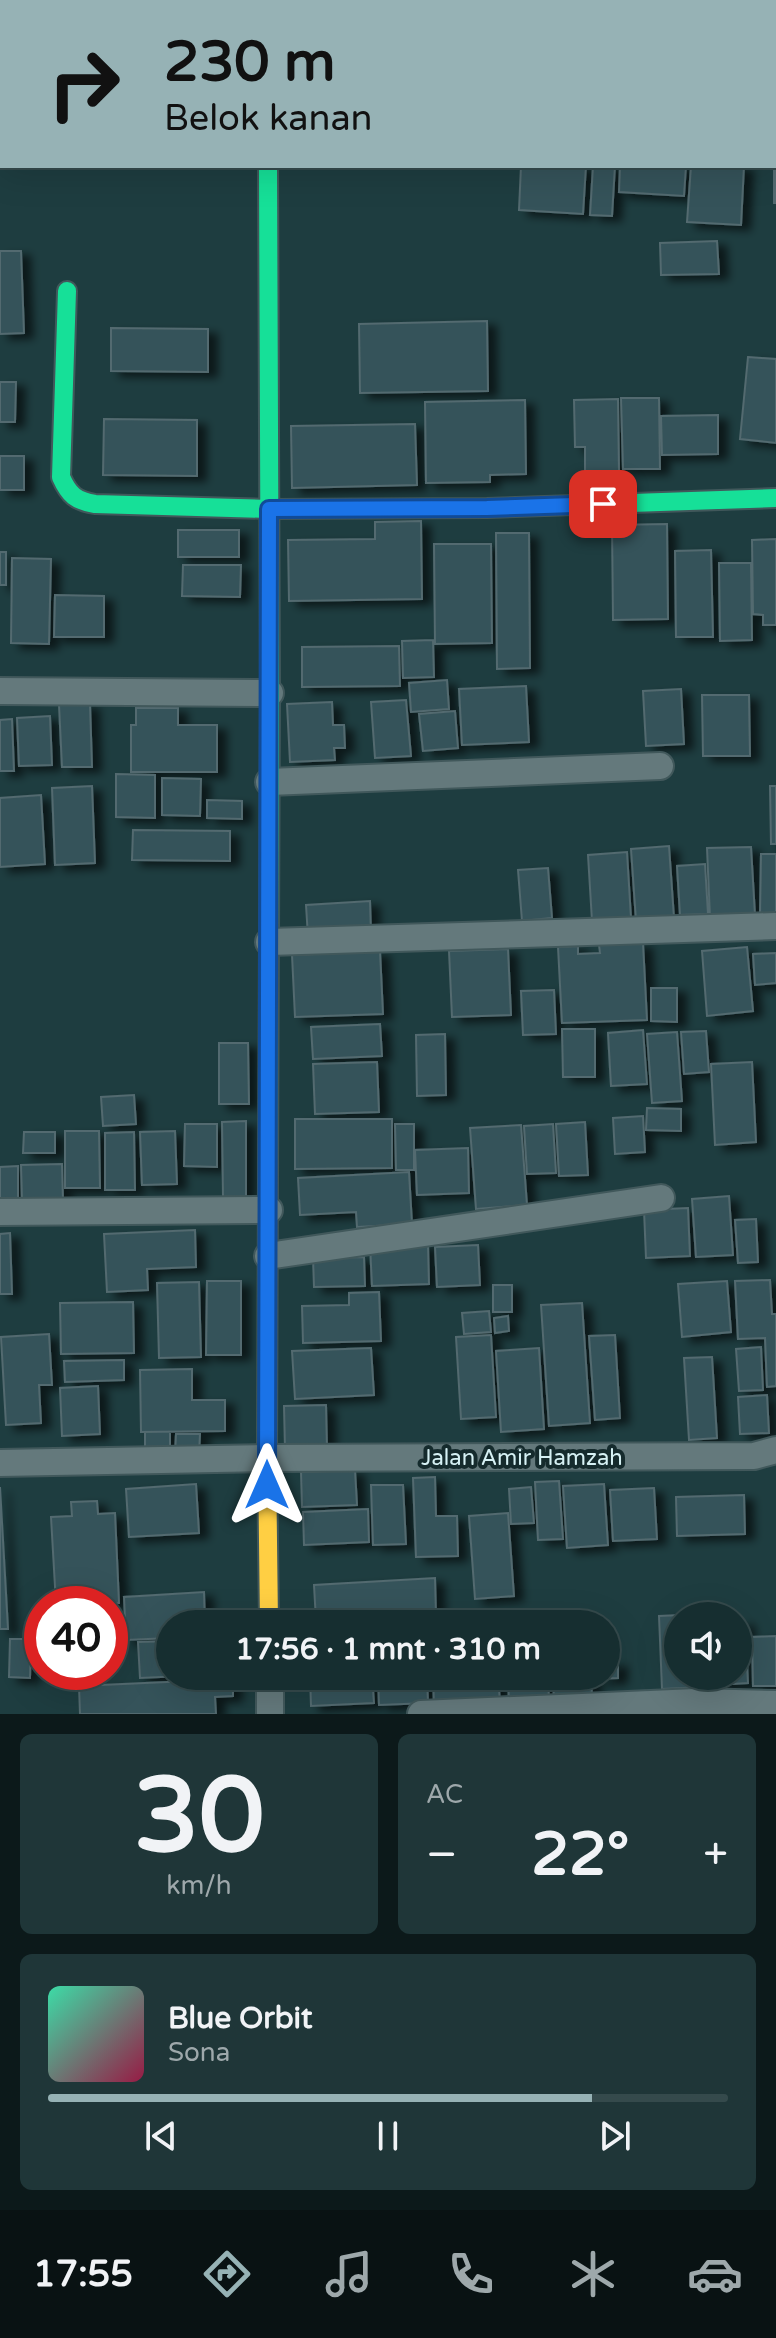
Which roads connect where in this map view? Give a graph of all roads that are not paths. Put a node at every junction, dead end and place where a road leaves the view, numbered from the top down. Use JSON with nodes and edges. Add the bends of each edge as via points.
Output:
{"nodes":[{"id":1,"x":268,"y":168,"type":"edge"},
{"id":2,"x":67,"y":291,"type":"dead end"},
{"id":3,"x":776,"y":498,"type":"edge"},
{"id":4,"x":269,"y":509,"type":"junction"},
{"id":5,"x":0,"y":691,"type":"edge"},
{"id":6,"x":270,"y":693,"type":"junction"},
{"id":7,"x":660,"y":766,"type":"dead end"},
{"id":8,"x":269,"y":782,"type":"junction"},
{"id":9,"x":776,"y":926,"type":"edge"},
{"id":10,"x":269,"y":942,"type":"junction"},
{"id":11,"x":661,"y":1198,"type":"dead end"},
{"id":12,"x":269,"y":1210,"type":"junction"},
{"id":13,"x":0,"y":1212,"type":"edge"},
{"id":14,"x":268,"y":1256,"type":"junction"},
{"id":15,"x":776,"y":1450,"type":"edge"},
{"id":16,"x":267,"y":1458,"type":"junction"},
{"id":17,"x":0,"y":1463,"type":"edge"},
{"id":18,"x":269,"y":1610,"type":"edge"},
{"id":19,"x":270,"y":1690,"type":"edge"},
{"id":20,"x":776,"y":1704,"type":"edge"},
{"id":21,"x":270,"y":1714,"type":"edge"},
{"id":22,"x":421,"y":1714,"type":"edge"}],
"edges":[{"from":1,"to":4,"type":"street"},
{"from":2,"to":4,"type":"street","via":[[61,477],[68,495],[95,504]]},
{"from":3,"to":4,"type":"street"},
{"from":4,"to":6,"type":"street"},
{"from":5,"to":6,"type":"street"},
{"from":6,"to":8,"type":"street"},
{"from":7,"to":8,"type":"street"},
{"from":8,"to":10,"type":"street"},
{"from":9,"to":10,"type":"street"},
{"from":10,"to":12,"type":"street"},
{"from":11,"to":14,"type":"street"},
{"from":12,"to":13,"type":"street"},
{"from":12,"to":14,"type":"street"},
{"from":14,"to":16,"type":"street"},
{"from":15,"to":16,"type":"street","name":"Jalan Amir Hamzah","via":[[754,1456]]},
{"from":16,"to":17,"type":"street","name":"Jalan Amir Hamzah"},
{"from":16,"to":18,"type":"street"},
{"from":19,"to":21,"type":"street"},
{"from":20,"to":22,"type":"street","via":[[696,1702]]}]}
